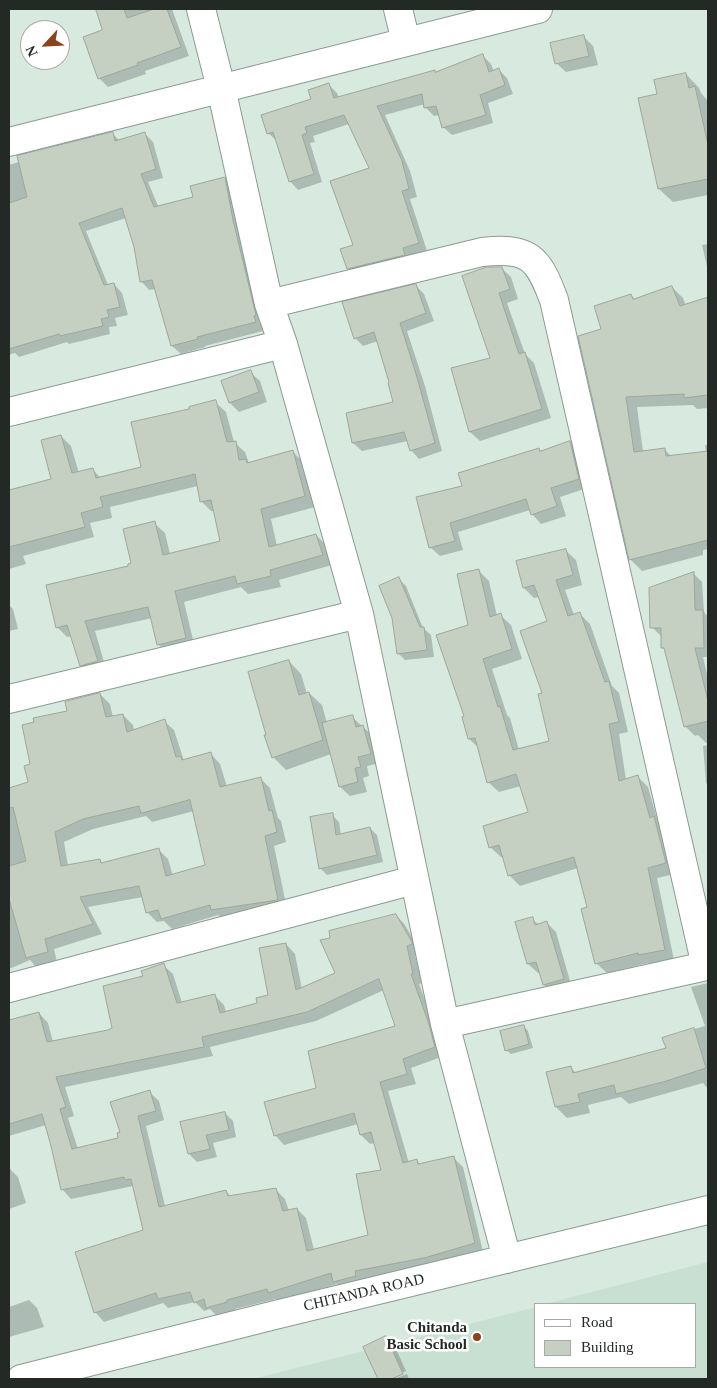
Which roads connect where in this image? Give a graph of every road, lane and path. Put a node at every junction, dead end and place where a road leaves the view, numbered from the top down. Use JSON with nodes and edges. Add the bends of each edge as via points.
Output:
{"nodes":[{"id":1,"x":201,"y":9,"type":"edge"},
{"id":2,"x":398,"y":9,"type":"edge"},
{"id":3,"x":538,"y":9,"type":"edge"},
{"id":4,"x":406,"y":42,"type":"junction"},
{"id":5,"x":222,"y":88,"type":"junction"},
{"id":6,"x":9,"y":142,"type":"edge"},
{"id":7,"x":269,"y":304,"type":"junction"},
{"id":8,"x":283,"y":344,"type":"junction"},
{"id":9,"x":9,"y":412,"type":"edge"},
{"id":10,"x":359,"y":614,"type":"junction"},
{"id":11,"x":9,"y":699,"type":"edge"},
{"id":12,"x":414,"y":880,"type":"junction"},
{"id":13,"x":9,"y":988,"type":"edge"},
{"id":14,"x":445,"y":1024,"type":"junction"},
{"id":15,"x":708,"y":1210,"type":"edge"},
{"id":16,"x":507,"y":1259,"type":"junction"},
{"id":17,"x":21,"y":1379,"type":"edge"}],
"edges":[{"from":1,"to":5,"type":"street"},
{"from":2,"to":4,"type":"street"},
{"from":3,"to":4,"type":"street"},
{"from":4,"to":5,"type":"street"},
{"from":5,"to":6,"type":"street"},
{"from":5,"to":7,"type":"street"},
{"from":7,"to":8,"type":"street"},
{"from":7,"to":14,"type":"street","via":[[500,250],[523,253],[540,267],[554,300],[706,966]]},
{"from":8,"to":9,"type":"street"},
{"from":8,"to":10,"type":"street"},
{"from":10,"to":11,"type":"street"},
{"from":10,"to":12,"type":"street"},
{"from":12,"to":13,"type":"street"},
{"from":12,"to":14,"type":"street"},
{"from":14,"to":16,"type":"street"},
{"from":15,"to":16,"type":"street","name":"CHITANDA ROAD"},
{"from":16,"to":17,"type":"street","name":"CHITANDA ROAD"}]}
